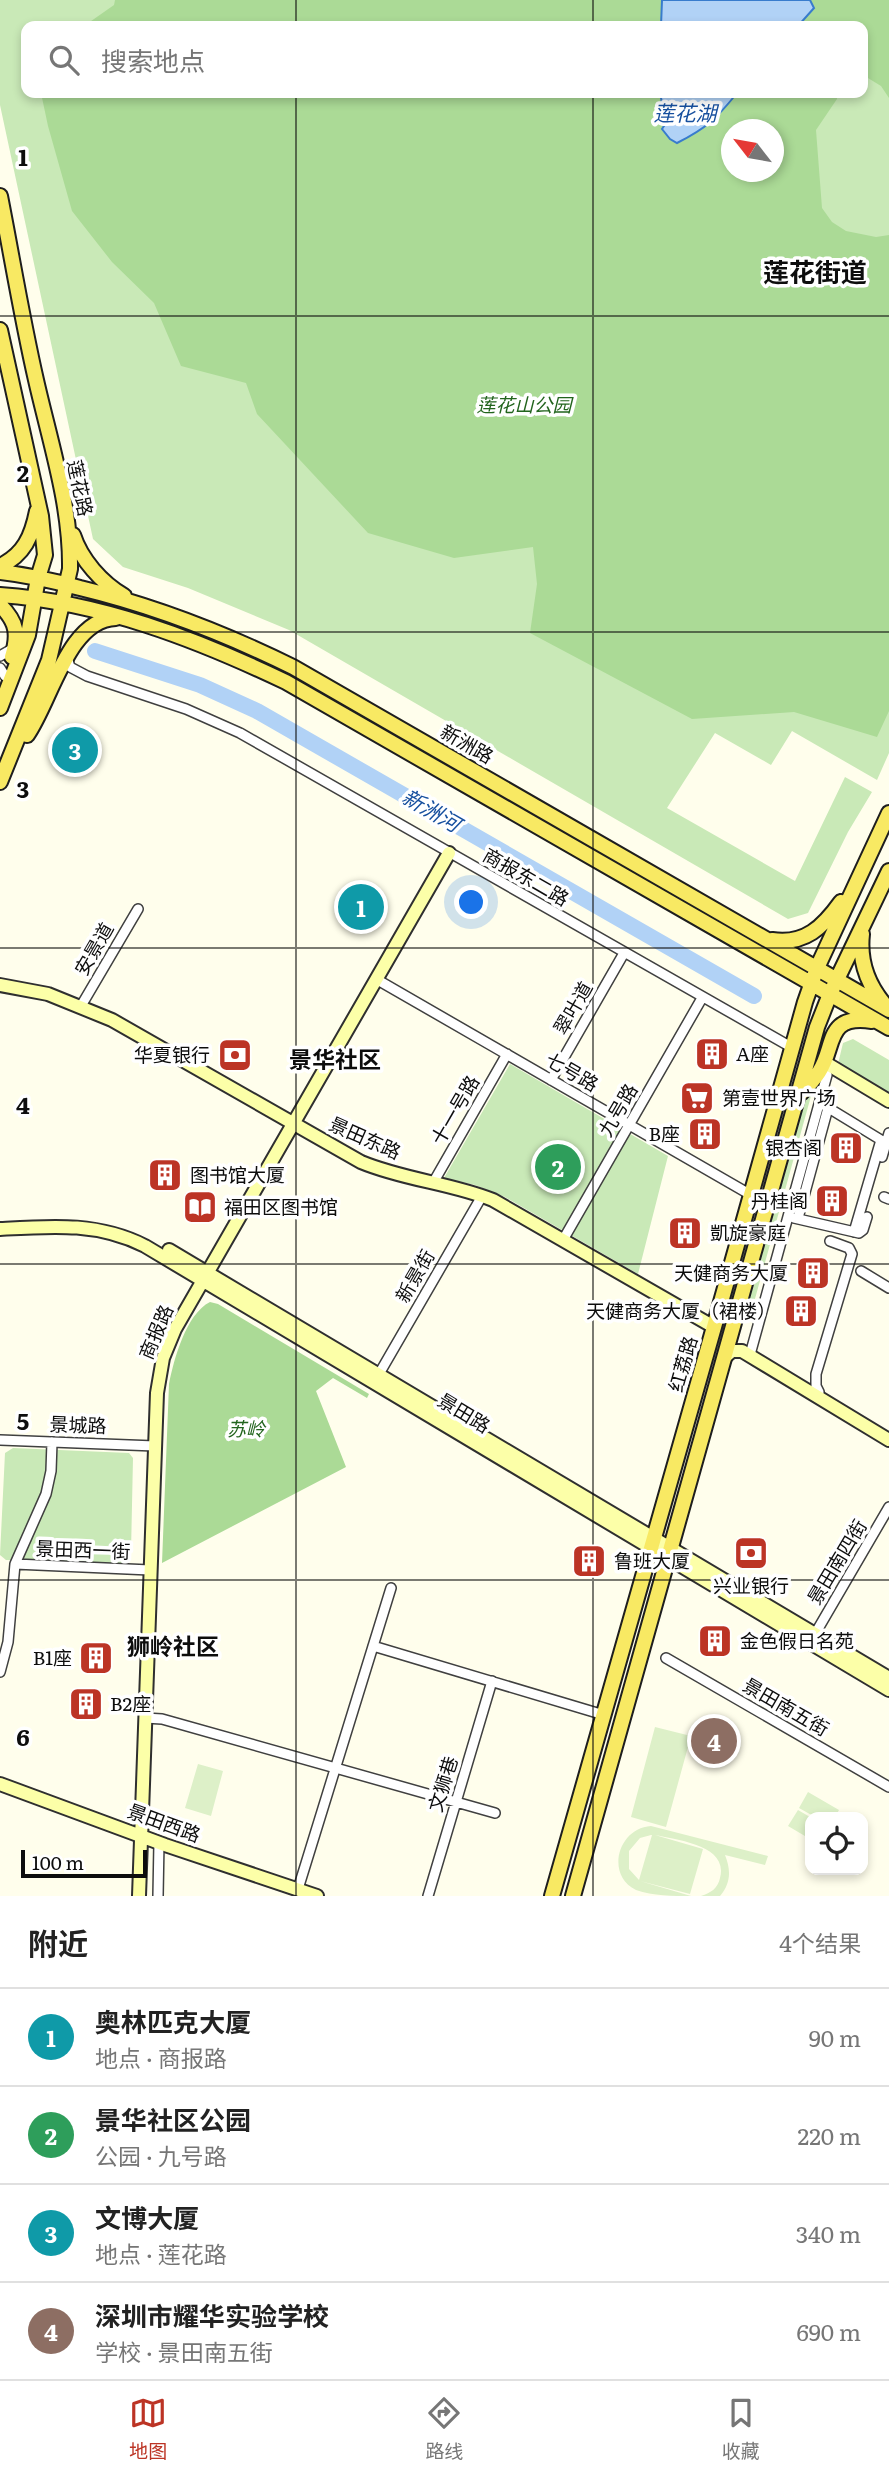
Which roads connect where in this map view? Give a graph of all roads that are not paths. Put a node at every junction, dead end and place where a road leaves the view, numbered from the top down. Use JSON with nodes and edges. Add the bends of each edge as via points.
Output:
{"nodes":[{"id":1,"x":0,"y":196,"type":"edge"},
{"id":2,"x":0,"y":330,"type":"edge"},
{"id":3,"x":0,"y":389,"type":"edge"},
{"id":4,"x":18,"y":413,"type":"junction"},
{"id":5,"x":38,"y":503,"type":"junction"},
{"id":6,"x":66,"y":512,"type":"junction"},
{"id":7,"x":0,"y":566,"type":"edge"},
{"id":8,"x":0,"y":572,"type":"edge"},
{"id":9,"x":37,"y":578,"type":"junction"},
{"id":10,"x":65,"y":584,"type":"junction"},
{"id":11,"x":0,"y":594,"type":"edge"},
{"id":12,"x":35,"y":599,"type":"junction"},
{"id":13,"x":131,"y":601,"type":"junction"},
{"id":14,"x":62,"y":604,"type":"junction"},
{"id":15,"x":0,"y":605,"type":"edge"},
{"id":16,"x":124,"y":618,"type":"junction"},
{"id":17,"x":15,"y":648,"type":"junction"},
{"id":18,"x":68,"y":655,"type":"junction"},
{"id":19,"x":0,"y":656,"type":"edge"},
{"id":20,"x":3,"y":672,"type":"edge"},
{"id":21,"x":87,"y":676,"type":"junction"},
{"id":22,"x":55,"y":683,"type":"junction"},
{"id":23,"x":1,"y":706,"type":"edge"},
{"id":24,"x":12,"y":752,"type":"junction"},
{"id":25,"x":0,"y":782,"type":"edge"},
{"id":26,"x":889,"y":813,"type":"edge"},
{"id":27,"x":449,"y":853,"type":"junction"},
{"id":28,"x":889,"y":871,"type":"edge"},
{"id":29,"x":858,"y":878,"type":"junction"},
{"id":30,"x":138,"y":909,"type":"dead end"},
{"id":31,"x":864,"y":923,"type":"junction"},
{"id":32,"x":767,"y":939,"type":"junction"},
{"id":33,"x":624,"y":953,"type":"junction"},
{"id":34,"x":817,"y":968,"type":"junction"},
{"id":35,"x":376,"y":979,"type":"junction"},
{"id":36,"x":837,"y":980,"type":"junction"},
{"id":37,"x":811,"y":983,"type":"junction"},
{"id":38,"x":0,"y":985,"type":"edge"},
{"id":39,"x":830,"y":994,"type":"junction"},
{"id":40,"x":702,"y":998,"type":"junction"},
{"id":41,"x":80,"y":1006,"type":"junction"},
{"id":42,"x":889,"y":1009,"type":"edge"},
{"id":43,"x":886,"y":1027,"type":"edge"},
{"id":44,"x":791,"y":1047,"type":"junction"},
{"id":45,"x":507,"y":1054,"type":"junction"},
{"id":46,"x":823,"y":1069,"type":"junction"},
{"id":47,"x":551,"y":1080,"type":"junction"},
{"id":48,"x":797,"y":1097,"type":"junction"},
{"id":49,"x":820,"y":1100,"type":"junction"},
{"id":50,"x":889,"y":1101,"type":"edge"},
{"id":51,"x":828,"y":1108,"type":"junction"},
{"id":52,"x":293,"y":1124,"type":"junction"},
{"id":53,"x":629,"y":1125,"type":"junction"},
{"id":54,"x":889,"y":1126,"type":"edge"},
{"id":55,"x":889,"y":1133,"type":"edge"},
{"id":56,"x":881,"y":1140,"type":"junction"},
{"id":57,"x":882,"y":1157,"type":"dead end"},
{"id":58,"x":433,"y":1182,"type":"junction"},
{"id":59,"x":751,"y":1195,"type":"junction"},
{"id":60,"x":482,"y":1196,"type":"junction"},
{"id":61,"x":867,"y":1217,"type":"dead end"},
{"id":62,"x":798,"y":1218,"type":"junction"},
{"id":63,"x":0,"y":1221,"type":"edge"},
{"id":64,"x":786,"y":1222,"type":"junction"},
{"id":65,"x":0,"y":1229,"type":"edge"},
{"id":66,"x":855,"y":1232,"type":"junction"},
{"id":67,"x":564,"y":1240,"type":"junction"},
{"id":68,"x":830,"y":1241,"type":"dead end"},
{"id":69,"x":861,"y":1271,"type":"dead end"},
{"id":70,"x":205,"y":1276,"type":"junction"},
{"id":71,"x":889,"y":1288,"type":"edge"},
{"id":72,"x":714,"y":1327,"type":"junction"},
{"id":73,"x":732,"y":1331,"type":"junction"},
{"id":74,"x":751,"y":1351,"type":"junction"},
{"id":75,"x":724,"y":1359,"type":"junction"},
{"id":76,"x":379,"y":1374,"type":"junction"},
{"id":77,"x":816,"y":1374,"type":"junction"},
{"id":78,"x":797,"y":1379,"type":"junction"},
{"id":79,"x":819,"y":1392,"type":"junction"},
{"id":80,"x":889,"y":1434,"type":"edge"},
{"id":81,"x":0,"y":1440,"type":"edge"},
{"id":82,"x":889,"y":1440,"type":"edge"},
{"id":83,"x":52,"y":1442,"type":"junction"},
{"id":84,"x":155,"y":1446,"type":"junction"},
{"id":85,"x":889,"y":1507,"type":"edge"},
{"id":86,"x":652,"y":1542,"type":"junction"},
{"id":87,"x":668,"y":1552,"type":"junction"},
{"id":88,"x":15,"y":1564,"type":"junction"},
{"id":89,"x":150,"y":1570,"type":"junction"},
{"id":90,"x":391,"y":1588,"type":"dead end"},
{"id":91,"x":815,"y":1634,"type":"junction"},
{"id":92,"x":373,"y":1646,"type":"junction"},
{"id":93,"x":666,"y":1658,"type":"dead end"},
{"id":94,"x":0,"y":1672,"type":"edge"},
{"id":95,"x":889,"y":1678,"type":"edge"},
{"id":96,"x":492,"y":1681,"type":"junction"},
{"id":97,"x":889,"y":1690,"type":"edge"},
{"id":98,"x":604,"y":1715,"type":"junction"},
{"id":99,"x":145,"y":1718,"type":"junction"},
{"id":100,"x":335,"y":1768,"type":"junction"},
{"id":101,"x":0,"y":1784,"type":"edge"},
{"id":102,"x":889,"y":1787,"type":"edge"},
{"id":103,"x":456,"y":1802,"type":"junction"},
{"id":104,"x":495,"y":1813,"type":"dead end"},
{"id":105,"x":141,"y":1836,"type":"junction"},
{"id":106,"x":159,"y":1842,"type":"junction"},
{"id":107,"x":298,"y":1889,"type":"junction"},
{"id":108,"x":139,"y":1896,"type":"edge"},
{"id":109,"x":158,"y":1896,"type":"edge"},
{"id":110,"x":317,"y":1896,"type":"edge"},
{"id":111,"x":428,"y":1896,"type":"edge"},
{"id":112,"x":552,"y":1896,"type":"edge"},
{"id":113,"x":574,"y":1896,"type":"edge"}],
"edges":[{"from":1,"to":6,"type":"main road","name":"莲花路"},
{"from":2,"to":4,"type":"main road"},
{"from":3,"to":4,"type":"main road"},
{"from":4,"to":5,"type":"main road"},
{"from":5,"to":7,"type":"main road","via":[[28,542]]},
{"from":5,"to":9,"type":"main road","via":[[45,555]]},
{"from":6,"to":10,"type":"main road","name":"莲花路","via":[[70,569]]},
{"from":6,"to":13,"type":"main road","via":[[82,554],[103,581]]},
{"from":8,"to":9,"type":"main road","name":"新洲路"},
{"from":9,"to":10,"type":"main road","name":"新洲路"},
{"from":9,"to":12,"type":"main road"},
{"from":10,"to":13,"type":"main road","name":"新洲路"},
{"from":10,"to":14,"type":"main road","name":"莲花路"},
{"from":11,"to":12,"type":"main road","name":"新洲路"},
{"from":12,"to":14,"type":"main road","name":"新洲路"},
{"from":12,"to":23,"type":"main road","via":[[24,648]]},
{"from":13,"to":32,"type":"main road","name":"新洲路","via":[[206,627],[293,667]]},
{"from":14,"to":16,"type":"main road","name":"新洲路"},
{"from":14,"to":24,"type":"main road","name":"莲花路","via":[[46,670]]},
{"from":15,"to":17,"type":"main road","via":[[16,625]]},
{"from":16,"to":18,"type":"main road","via":[[91,626]]},
{"from":16,"to":37,"type":"main road","name":"新洲路","via":[[198,643],[286,682]]},
{"from":17,"to":19,"type":"street"},
{"from":17,"to":20,"type":"main road"},
{"from":18,"to":21,"type":"street","via":[[69,667]]},
{"from":18,"to":22,"type":"main road"},
{"from":20,"to":23,"type":"main road"},
{"from":21,"to":22,"type":"street","name":"商报东二路","via":[[67,676]]},
{"from":21,"to":27,"type":"street","name":"商报东二路","via":[[175,704],[230,728]]},
{"from":22,"to":24,"type":"main road","via":[[33,726]]},
{"from":24,"to":25,"type":"main road","name":"莲花路"},
{"from":26,"to":29,"type":"main road","name":"红荔路"},
{"from":27,"to":33,"type":"street","name":"商报东二路"},
{"from":27,"to":35,"type":"street","name":"商报路"},
{"from":28,"to":31,"type":"main road","name":"红荔路"},
{"from":29,"to":32,"type":"main road","via":[[818,930],[796,940]]},
{"from":29,"to":34,"type":"main road","name":"红荔路"},
{"from":30,"to":41,"type":"street","name":"安景道"},
{"from":31,"to":36,"type":"main road","name":"红荔路"},
{"from":31,"to":42,"type":"main road","via":[[861,950],[865,972]]},
{"from":32,"to":34,"type":"main road","name":"新洲路"},
{"from":33,"to":40,"type":"street","name":"商报东二路"},
{"from":33,"to":47,"type":"street","name":"翠叶道"},
{"from":34,"to":36,"type":"main road","name":"新洲路"},
{"from":34,"to":37,"type":"main road","name":"红荔路"},
{"from":35,"to":45,"type":"street","name":"七号路"},
{"from":35,"to":52,"type":"street","name":"商报路"},
{"from":36,"to":39,"type":"main road","name":"红荔路"},
{"from":36,"to":42,"type":"main road","name":"新洲路"},
{"from":37,"to":39,"type":"main road","name":"新洲路"},
{"from":37,"to":44,"type":"main road","name":"红荔路"},
{"from":38,"to":41,"type":"street","name":"景田东路"},
{"from":39,"to":43,"type":"main road","name":"新洲路"},
{"from":39,"to":48,"type":"main road","name":"红荔路"},
{"from":40,"to":44,"type":"street","name":"商报东二路"},
{"from":40,"to":53,"type":"street","name":"九号路"},
{"from":41,"to":52,"type":"street","name":"景田东路","via":[[127,1028]]},
{"from":43,"to":46,"type":"main road","via":[[863,1020],[844,1024],[831,1038]]},
{"from":44,"to":59,"type":"main road","name":"红荔路"},
{"from":45,"to":47,"type":"street","name":"七号路"},
{"from":45,"to":58,"type":"street","name":"十一号路"},
{"from":46,"to":48,"type":"main road"},
{"from":46,"to":49,"type":"street"},
{"from":46,"to":50,"type":"street"},
{"from":47,"to":53,"type":"street","name":"七号路"},
{"from":48,"to":73,"type":"main road","name":"红荔路"},
{"from":49,"to":51,"type":"street"},
{"from":49,"to":64,"type":"street"},
{"from":51,"to":56,"type":"street"},
{"from":51,"to":62,"type":"street"},
{"from":52,"to":58,"type":"street","name":"景田东路","via":[[372,1167]]},
{"from":52,"to":70,"type":"street","name":"商报路"},
{"from":53,"to":59,"type":"street","name":"七号路"},
{"from":53,"to":67,"type":"street","name":"九号路"},
{"from":54,"to":56,"type":"street"},
{"from":55,"to":57,"type":"street"},
{"from":56,"to":66,"type":"street"},
{"from":58,"to":60,"type":"street","name":"景田东路"},
{"from":59,"to":72,"type":"main road","name":"红荔路"},
{"from":60,"to":67,"type":"street","name":"景田东路"},
{"from":60,"to":76,"type":"street","name":"新景街"},
{"from":61,"to":66,"type":"street","via":[[863,1230]]},
{"from":62,"to":64,"type":"street"},
{"from":62,"to":66,"type":"street"},
{"from":63,"to":70,"type":"street","name":"景田路","via":[[62,1218],[113,1224],[140,1234]]},
{"from":64,"to":74,"type":"street"},
{"from":65,"to":70,"type":"street","name":"景田路","via":[[58,1225],[102,1230]]},
{"from":67,"to":72,"type":"street","name":"景田东路"},
{"from":68,"to":77,"type":"street","via":[[849,1248],[852,1254]]},
{"from":69,"to":71,"type":"street"},
{"from":70,"to":76,"type":"street","name":"景田路"},
{"from":70,"to":84,"type":"street","name":"商报路","via":[[163,1358]]},
{"from":70,"to":86,"type":"street","name":"景田路"},
{"from":72,"to":86,"type":"main road","name":"红荔路"},
{"from":73,"to":74,"type":"street"},
{"from":73,"to":75,"type":"main road","name":"红荔路"},
{"from":74,"to":78,"type":"street"},
{"from":75,"to":82,"type":"street","via":[[733,1350],[743,1352]]},
{"from":75,"to":87,"type":"main road","name":"红荔路"},
{"from":76,"to":86,"type":"street","name":"景田路"},
{"from":77,"to":78,"type":"street","via":[[811,1382]]},
{"from":77,"to":79,"type":"street"},
{"from":78,"to":79,"type":"street"},
{"from":79,"to":80,"type":"street"},
{"from":81,"to":83,"type":"street","name":"景城路"},
{"from":83,"to":84,"type":"street","name":"景城路"},
{"from":83,"to":88,"type":"street","via":[[46,1494]]},
{"from":84,"to":89,"type":"street","name":"商报路"},
{"from":85,"to":91,"type":"street","name":"景田南四街"},
{"from":86,"to":87,"type":"street","name":"景田路"},
{"from":86,"to":98,"type":"main road","name":"红荔路"},
{"from":87,"to":91,"type":"street","name":"景田路"},
{"from":87,"to":97,"type":"street","name":"景田路"},
{"from":87,"to":113,"type":"main road","name":"红荔路"},
{"from":88,"to":89,"type":"street","name":"景田西一街"},
{"from":88,"to":94,"type":"street","via":[[8,1642]]},
{"from":89,"to":99,"type":"street","name":"商报路"},
{"from":90,"to":92,"type":"street"},
{"from":91,"to":95,"type":"street","name":"景田路"},
{"from":92,"to":96,"type":"street"},
{"from":92,"to":100,"type":"street"},
{"from":93,"to":102,"type":"street","name":"景田南五街"},
{"from":96,"to":98,"type":"street"},
{"from":96,"to":103,"type":"street","name":"文狮巷"},
{"from":98,"to":112,"type":"main road","name":"红荔路"},
{"from":99,"to":100,"type":"street"},
{"from":99,"to":105,"type":"street","name":"商报路"},
{"from":100,"to":103,"type":"street"},
{"from":100,"to":107,"type":"street"},
{"from":101,"to":105,"type":"street","name":"景田西路"},
{"from":103,"to":104,"type":"street"},
{"from":103,"to":111,"type":"street","name":"文狮巷"},
{"from":105,"to":106,"type":"street","name":"景田西路"},
{"from":105,"to":108,"type":"street","name":"商报路"},
{"from":106,"to":107,"type":"street","name":"景田西路"},
{"from":106,"to":109,"type":"street"},
{"from":107,"to":110,"type":"street","name":"景田西路"}]}
